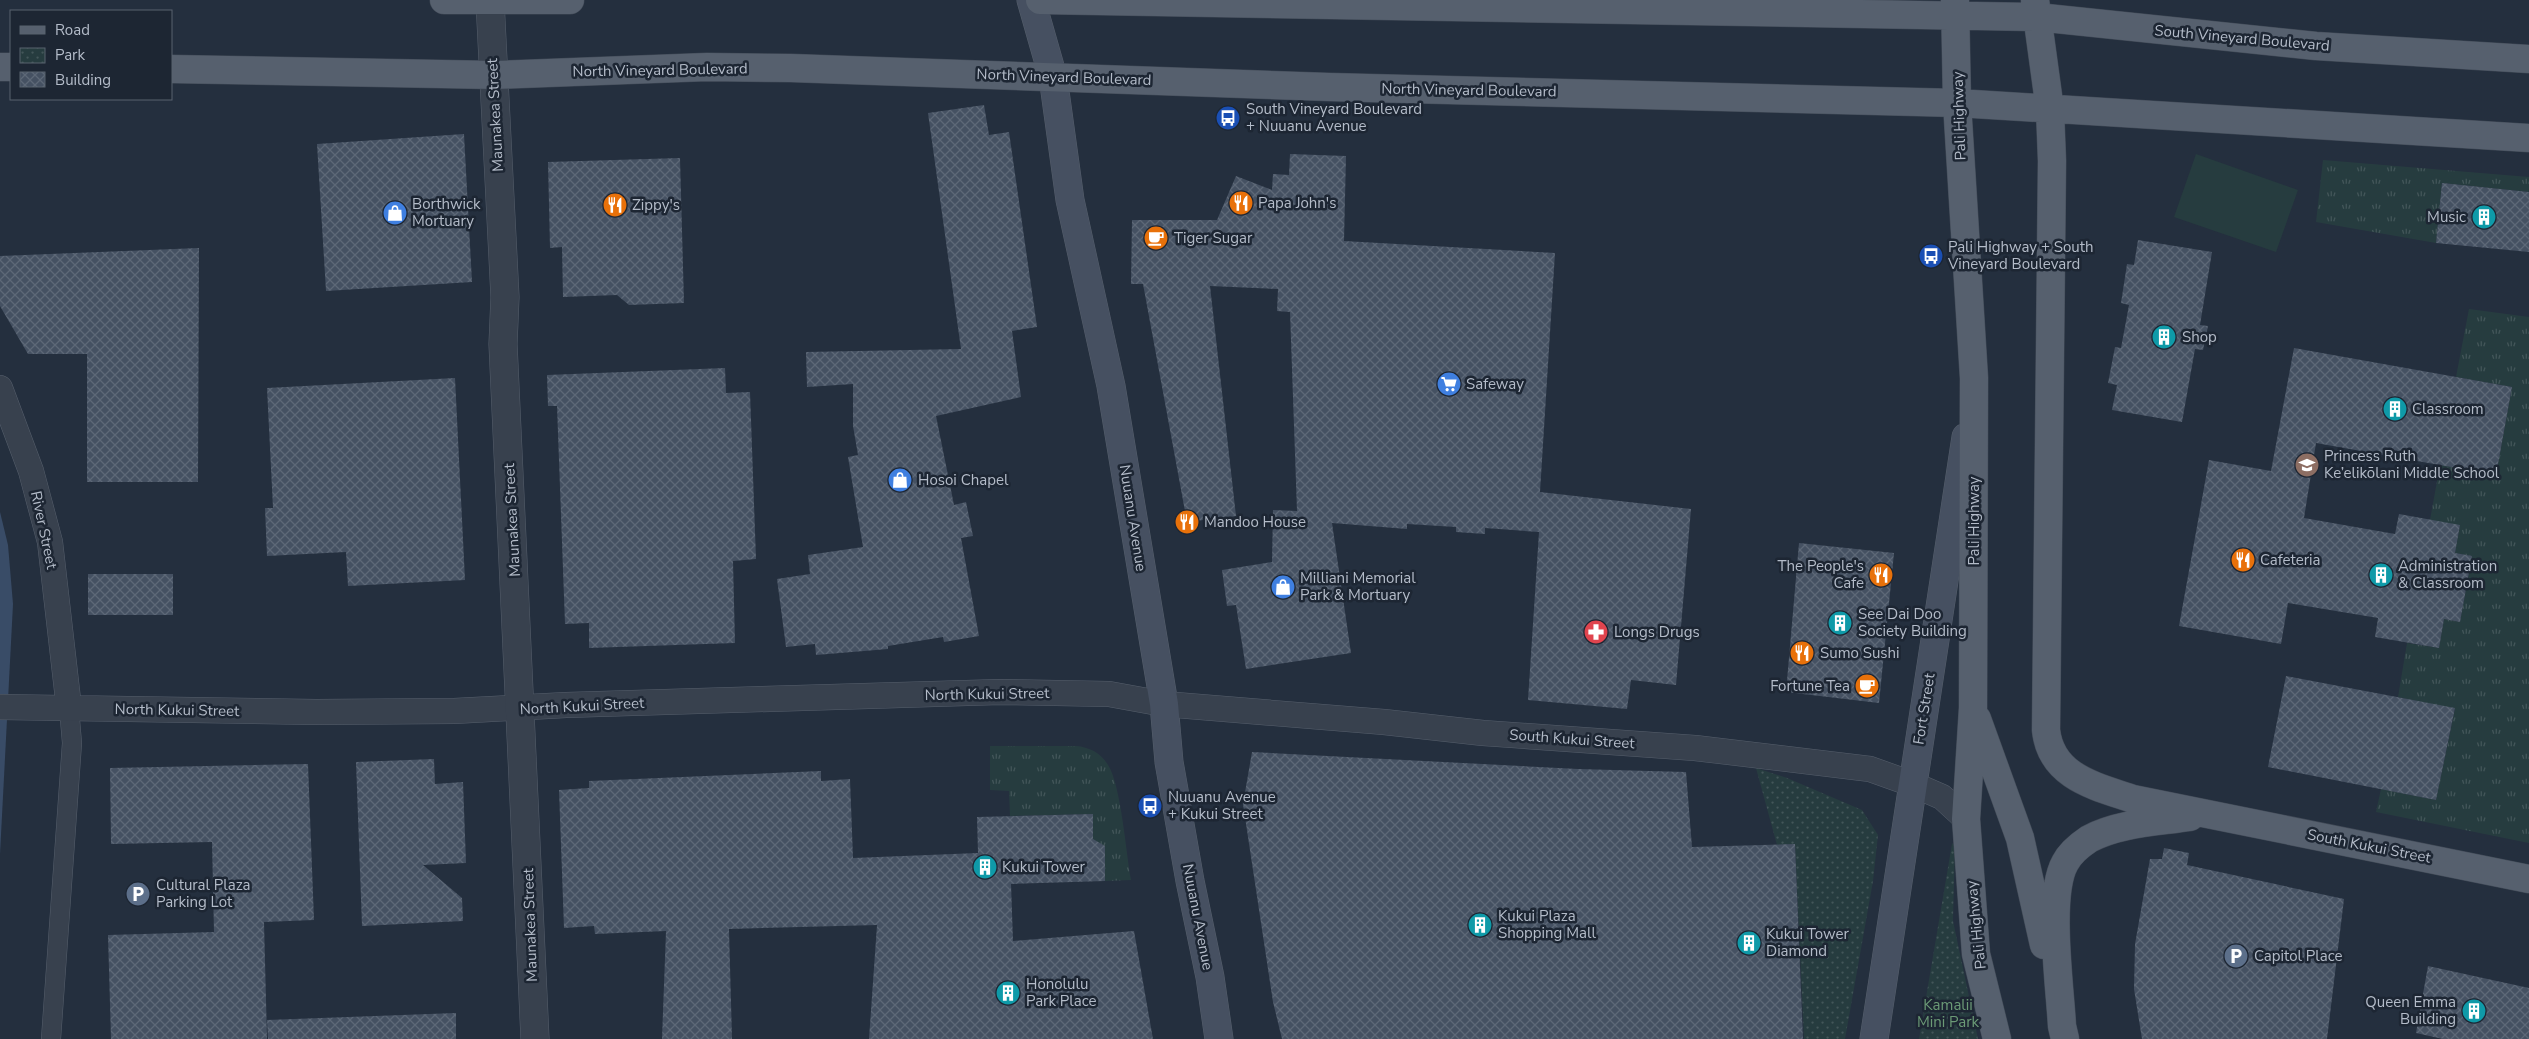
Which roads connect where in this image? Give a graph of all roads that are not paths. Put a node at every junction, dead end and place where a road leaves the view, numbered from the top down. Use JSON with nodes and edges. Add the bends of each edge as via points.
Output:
{"nodes":[{"id":1,"x":444,"y":0,"type":"edge"},
{"id":2,"x":570,"y":0,"type":"edge"},
{"id":3,"x":1031,"y":0,"type":"edge"},
{"id":4,"x":1040,"y":0,"type":"edge"},
{"id":5,"x":490,"y":1,"type":"edge"},
{"id":6,"x":1956,"y":7,"type":"edge"},
{"id":7,"x":2036,"y":8,"type":"edge"},
{"id":8,"x":2529,"y":59,"type":"edge"},
{"id":9,"x":172,"y":69,"type":"edge"},
{"id":10,"x":494,"y":75,"type":"junction"},
{"id":11,"x":1053,"y":76,"type":"junction"},
{"id":12,"x":1957,"y":104,"type":"junction"},
{"id":13,"x":2050,"y":110,"type":"junction"},
{"id":14,"x":2529,"y":138,"type":"edge"},
{"id":15,"x":1974,"y":378,"type":"junction"},
{"id":16,"x":0,"y":388,"type":"edge"},
{"id":17,"x":1164,"y":704,"type":"junction"},
{"id":18,"x":9,"y":707,"type":"edge"},
{"id":19,"x":69,"y":708,"type":"junction"},
{"id":20,"x":1973,"y":708,"type":"junction"},
{"id":21,"x":521,"y":709,"type":"junction"},
{"id":22,"x":1912,"y":784,"type":"junction"},
{"id":23,"x":2208,"y":814,"type":"junction"},
{"id":24,"x":1966,"y":820,"type":"junction"},
{"id":25,"x":2529,"y":879,"type":"edge"},
{"id":26,"x":2063,"y":1033,"type":"edge"},
{"id":27,"x":51,"y":1039,"type":"edge"},
{"id":28,"x":535,"y":1039,"type":"edge"},
{"id":29,"x":1219,"y":1039,"type":"edge"},
{"id":30,"x":1874,"y":1039,"type":"edge"},
{"id":31,"x":1997,"y":1039,"type":"edge"}],
"edges":[{"from":1,"to":5,"type":"main road"},
{"from":2,"to":5,"type":"main road"},
{"from":3,"to":11,"type":"main road","name":"Nuuanu Avenue"},
{"from":4,"to":6,"type":"main road","via":[[1893,15]]},
{"from":5,"to":10,"type":"street","name":"Maunakea Street"},
{"from":6,"to":7,"type":"main road","name":"South Vineyard Boulevard"},
{"from":6,"to":12,"type":"main road","name":"Pali Highway"},
{"from":7,"to":8,"type":"main road","name":"South Vineyard Boulevard","via":[[2316,46]]},
{"from":7,"to":13,"type":"main road"},
{"from":9,"to":10,"type":"main road","name":"North Vineyard Boulevard"},
{"from":10,"to":11,"type":"main road","name":"North Vineyard Boulevard","via":[[707,67]]},
{"from":10,"to":21,"type":"street","name":"Maunakea Street"},
{"from":11,"to":12,"type":"main road","name":"North Vineyard Boulevard"},
{"from":11,"to":17,"type":"main road","name":"Nuuanu Avenue","via":[[1070,200],[1111,386]]},
{"from":12,"to":13,"type":"main road"},
{"from":12,"to":15,"type":"main road","name":"Pali Highway"},
{"from":13,"to":14,"type":"main road"},
{"from":13,"to":23,"type":"main road","via":[[2048,742],[2058,762],[2087,783],[2133,799]]},
{"from":15,"to":20,"type":"main road","name":"Pali Highway"},
{"from":15,"to":22,"type":"main road","name":"Fort Street"},
{"from":16,"to":19,"type":"street","name":"River Street","via":[[31,471],[50,542]]},
{"from":17,"to":21,"type":"street","name":"North Kukui Street","via":[[1109,694],[1000,692]]},
{"from":17,"to":22,"type":"street","name":"South Kukui Street","via":[[1483,733],[1694,748],[1870,769]]},
{"from":17,"to":29,"type":"main road","name":"Nuuanu Avenue","via":[[1169,762]]},
{"from":18,"to":19,"type":"street","name":"North Kukui Street"},
{"from":19,"to":21,"type":"street","name":"North Kukui Street","via":[[316,712]]},
{"from":19,"to":27,"type":"street","via":[[72,744]]},
{"from":20,"to":24,"type":"main road","name":"Pali Highway"},
{"from":20,"to":26,"type":"main road","via":[[2020,838]]},
{"from":21,"to":28,"type":"street","name":"Maunakea Street"},
{"from":22,"to":24,"type":"street","name":"South Kukui Street","via":[[1942,797]]},
{"from":22,"to":30,"type":"main road","name":"Fort Street"},
{"from":23,"to":25,"type":"main road","name":"South Kukui Street"},
{"from":23,"to":26,"type":"main road","via":[[2115,830],[2090,839],[2074,850],[2065,863],[2059,877],[2056,904]]},
{"from":24,"to":31,"type":"main road","name":"Pali Highway","via":[[1976,954]]}]}
